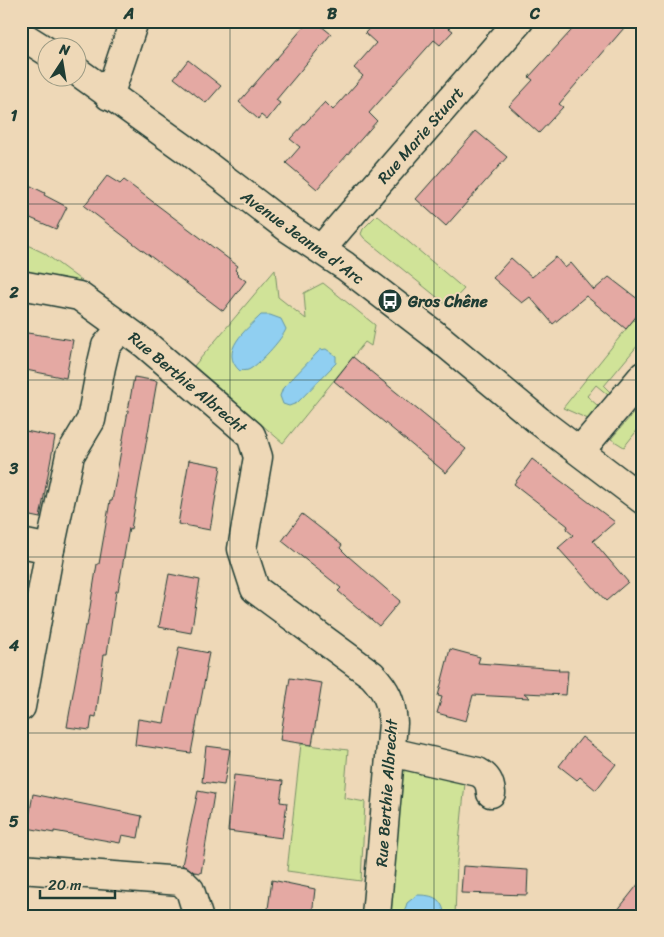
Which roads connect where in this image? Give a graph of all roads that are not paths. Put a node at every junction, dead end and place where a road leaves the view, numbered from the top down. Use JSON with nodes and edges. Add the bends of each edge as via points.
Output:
{"nodes":[{"id":1,"x":134,"y":21,"type":"edge"},
{"id":2,"x":519,"y":21,"type":"edge"},
{"id":3,"x":21,"y":35,"type":"edge"},
{"id":4,"x":38,"y":46,"type":"edge"},
{"id":5,"x":88,"y":80,"type":"edge"},
{"id":6,"x":109,"y":96,"type":"junction"},
{"id":7,"x":324,"y":251,"type":"junction"},
{"id":8,"x":21,"y":285,"type":"edge"},
{"id":9,"x":122,"y":327,"type":"junction"},
{"id":10,"x":643,"y":376,"type":"edge"},
{"id":11,"x":580,"y":451,"type":"junction"},
{"id":12,"x":643,"y":500,"type":"edge"},
{"id":13,"x":21,"y":543,"type":"edge"},
{"id":14,"x":50,"y":549,"type":"junction"},
{"id":15,"x":21,"y":706,"type":"edge"},
{"id":16,"x":391,"y":752,"type":"junction"},
{"id":17,"x":491,"y":792,"type":"dead end"},
{"id":18,"x":21,"y":869,"type":"edge"},
{"id":19,"x":198,"y":916,"type":"edge"},
{"id":20,"x":376,"y":916,"type":"edge"}],
"edges":[{"from":1,"to":6,"type":"street"},
{"from":2,"to":7,"type":"street","name":"Rue Marie Stuart","via":[[341,226]]},
{"from":3,"to":4,"type":"street"},
{"from":5,"to":6,"type":"street","name":"Avenue Jeanne d'Arc"},
{"from":6,"to":7,"type":"street","name":"Avenue Jeanne d'Arc"},
{"from":7,"to":11,"type":"street","name":"Avenue Jeanne d'Arc"},
{"from":8,"to":9,"type":"street","via":[[79,296]]},
{"from":9,"to":14,"type":"street","name":"Rue Berthie Albrecht","via":[[106,346],[91,420],[70,455]]},
{"from":9,"to":16,"type":"street","name":"Rue Berthie Albrecht","via":[[251,435],[258,457],[242,550],[255,589],[372,675],[385,689],[392,707]]},
{"from":10,"to":11,"type":"street"},
{"from":11,"to":12,"type":"street","name":"Avenue Jeanne d'Arc"},
{"from":13,"to":14,"type":"street"},
{"from":14,"to":15,"type":"street","name":"Rue Berthie Albrecht"},
{"from":16,"to":17,"type":"street","via":[[478,772],[490,783]]},
{"from":16,"to":20,"type":"street","name":"Rue Berthie Albrecht"},
{"from":18,"to":19,"type":"street","via":[[181,881],[190,890]]}]}
